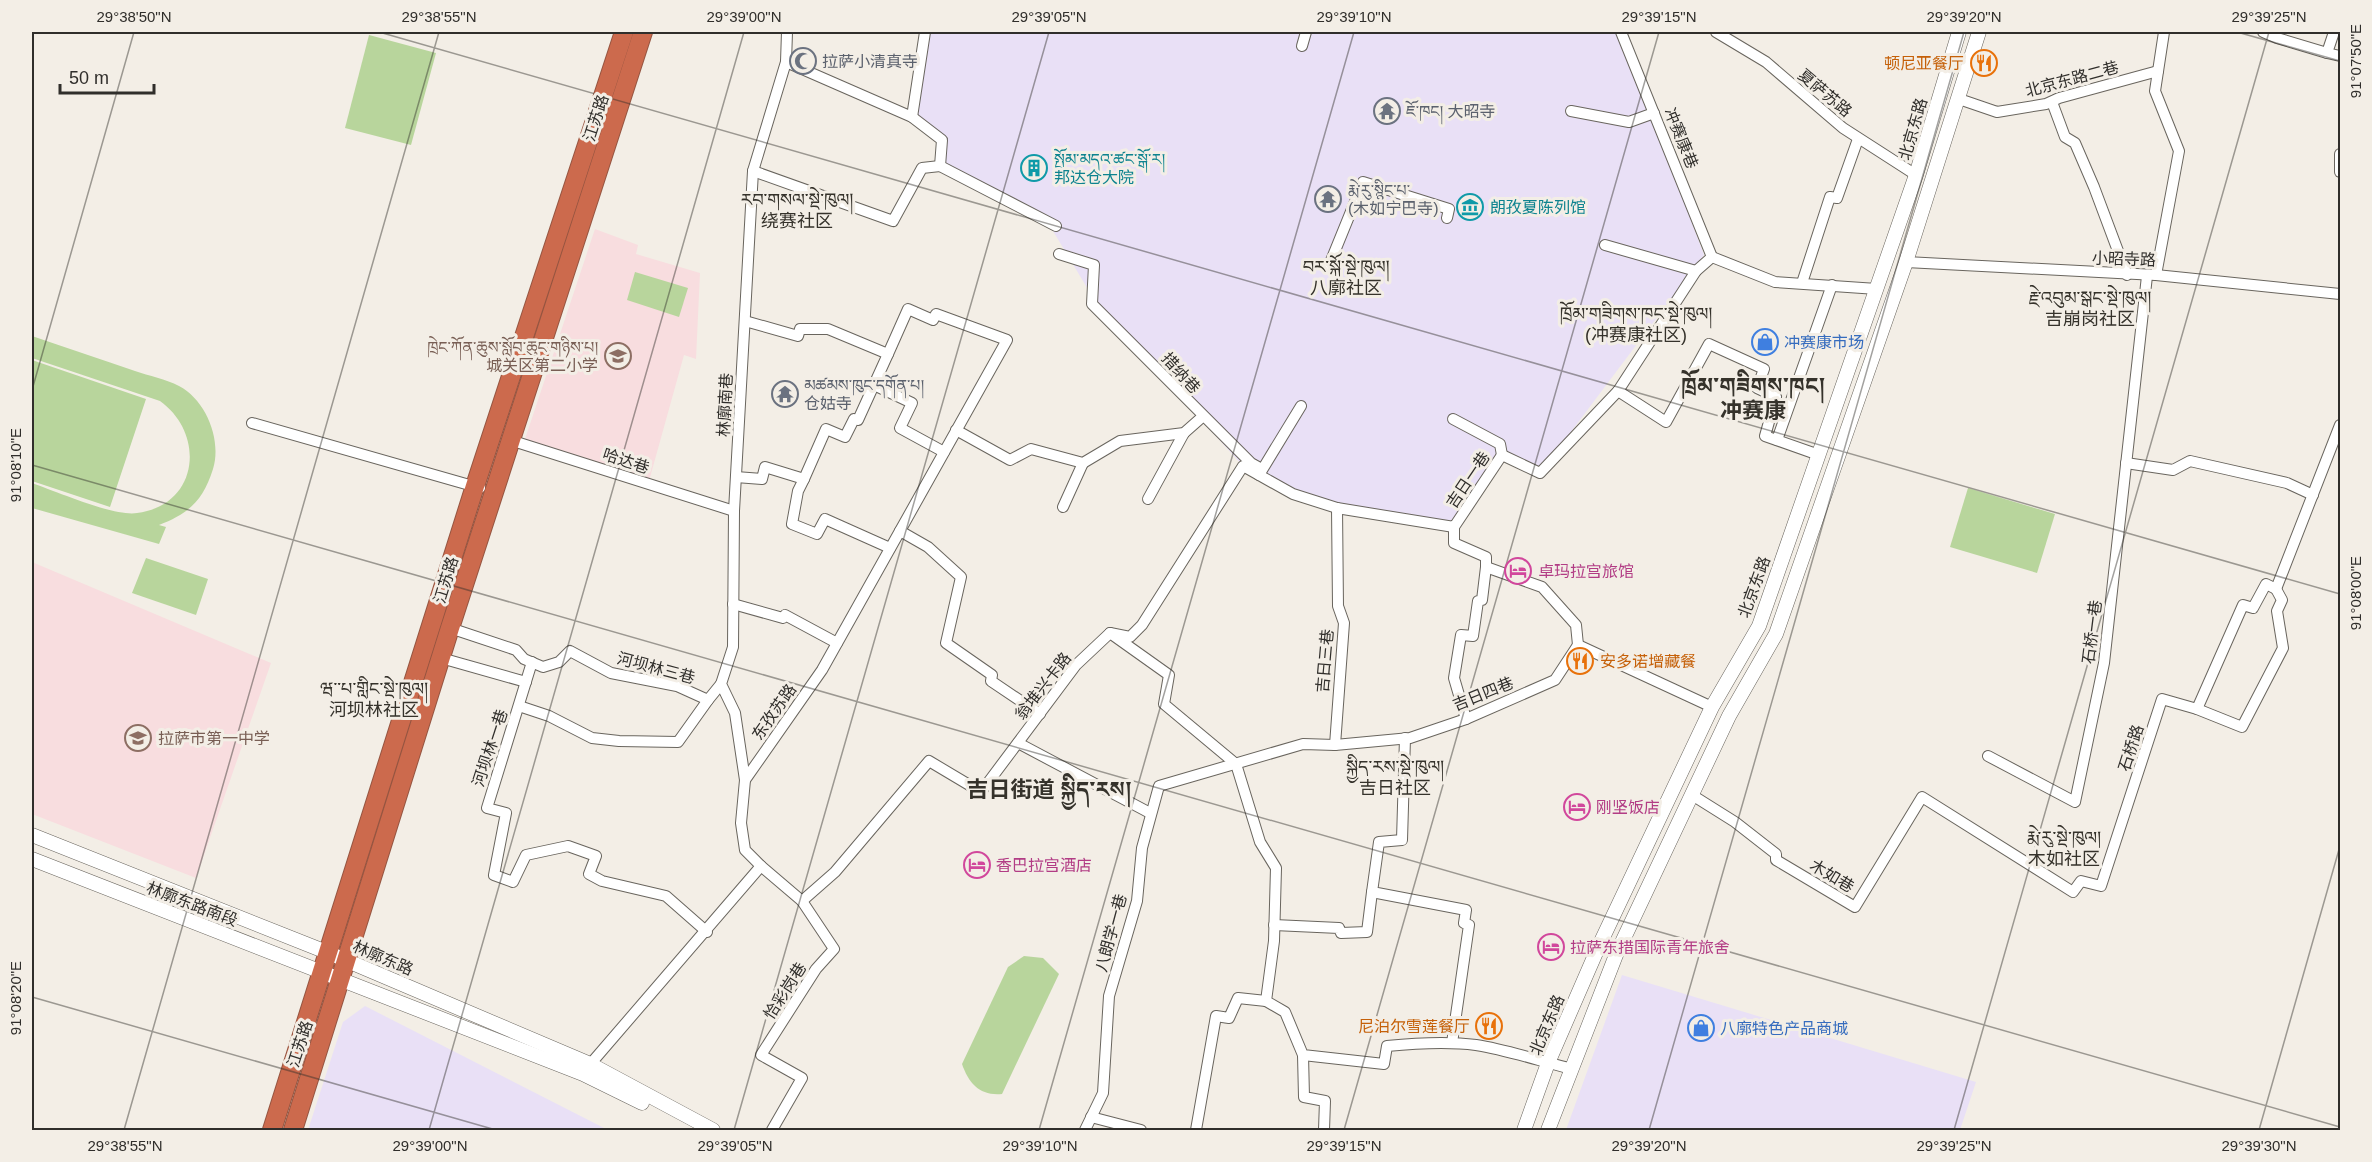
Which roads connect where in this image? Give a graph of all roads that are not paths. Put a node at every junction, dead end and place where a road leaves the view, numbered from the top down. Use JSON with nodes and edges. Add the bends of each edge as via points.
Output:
{"nodes":[{"id":1,"x":624,"y":32,"type":"edge"},
{"id":2,"x":643,"y":32,"type":"edge"},
{"id":3,"x":787,"y":32,"type":"edge"},
{"id":4,"x":925,"y":32,"type":"edge"},
{"id":5,"x":1306,"y":32,"type":"edge"},
{"id":6,"x":1621,"y":32,"type":"edge"},
{"id":7,"x":1716,"y":32,"type":"edge"},
{"id":8,"x":1959,"y":32,"type":"edge"},
{"id":9,"x":1979,"y":32,"type":"edge"},
{"id":10,"x":2164,"y":32,"type":"edge"},
{"id":11,"x":2263,"y":32,"type":"edge"},
{"id":12,"x":2334,"y":32,"type":"edge"},
{"id":13,"x":1302,"y":46,"type":"dead end"},
{"id":14,"x":2326,"y":53,"type":"junction"},
{"id":15,"x":2340,"y":56,"type":"edge"},
{"id":16,"x":786,"y":62,"type":"junction"},
{"id":17,"x":2158,"y":70,"type":"junction"},
{"id":18,"x":1959,"y":99,"type":"junction"},
{"id":19,"x":2052,"y":102,"type":"junction"},
{"id":20,"x":1571,"y":111,"type":"dead end"},
{"id":21,"x":1654,"y":113,"type":"junction"},
{"id":22,"x":912,"y":117,"type":"junction"},
{"id":23,"x":1858,"y":139,"type":"junction"},
{"id":24,"x":2340,"y":154,"type":"edge"},
{"id":25,"x":940,"y":166,"type":"junction"},
{"id":26,"x":753,"y":171,"type":"junction"},
{"id":27,"x":2340,"y":172,"type":"edge"},
{"id":28,"x":1916,"y":175,"type":"junction"},
{"id":29,"x":1447,"y":218,"type":"dead end"},
{"id":30,"x":1056,"y":226,"type":"dead end"},
{"id":31,"x":1605,"y":245,"type":"dead end"},
{"id":32,"x":1059,"y":254,"type":"dead end"},
{"id":33,"x":1712,"y":257,"type":"junction"},
{"id":34,"x":1906,"y":262,"type":"junction"},
{"id":35,"x":1328,"y":268,"type":"dead end"},
{"id":36,"x":1696,"y":271,"type":"junction"},
{"id":37,"x":2127,"y":274,"type":"junction"},
{"id":38,"x":2151,"y":275,"type":"junction"},
{"id":39,"x":1802,"y":283,"type":"junction"},
{"id":40,"x":1832,"y":285,"type":"junction"},
{"id":41,"x":1877,"y":289,"type":"junction"},
{"id":42,"x":2340,"y":294,"type":"edge"},
{"id":43,"x":1094,"y":302,"type":"dead end"},
{"id":44,"x":748,"y":322,"type":"junction"},
{"id":45,"x":780,"y":332,"type":"dead end"},
{"id":46,"x":888,"y":354,"type":"junction"},
{"id":47,"x":874,"y":385,"type":"junction"},
{"id":48,"x":1618,"y":391,"type":"junction"},
{"id":49,"x":1301,"y":406,"type":"dead end"},
{"id":50,"x":1201,"y":418,"type":"junction"},
{"id":51,"x":1453,"y":419,"type":"dead end"},
{"id":52,"x":252,"y":423,"type":"dead end"},
{"id":53,"x":2340,"y":425,"type":"edge"},
{"id":54,"x":956,"y":430,"type":"junction"},
{"id":55,"x":1184,"y":433,"type":"junction"},
{"id":56,"x":510,"y":440,"type":"junction"},
{"id":57,"x":1777,"y":440,"type":"junction"},
{"id":58,"x":944,"y":452,"type":"junction"},
{"id":59,"x":1502,"y":455,"type":"junction"},
{"id":60,"x":1819,"y":455,"type":"junction"},
{"id":61,"x":1083,"y":463,"type":"junction"},
{"id":62,"x":2126,"y":464,"type":"junction"},
{"id":63,"x":1243,"y":466,"type":"junction"},
{"id":64,"x":1259,"y":471,"type":"junction"},
{"id":65,"x":735,"y":477,"type":"junction"},
{"id":66,"x":804,"y":479,"type":"junction"},
{"id":67,"x":475,"y":486,"type":"junction"},
{"id":68,"x":493,"y":494,"type":"junction"},
{"id":69,"x":2313,"y":495,"type":"junction"},
{"id":70,"x":1149,"y":500,"type":"dead end"},
{"id":71,"x":1063,"y":507,"type":"dead end"},
{"id":72,"x":1337,"y":508,"type":"junction"},
{"id":73,"x":734,"y":511,"type":"junction"},
{"id":74,"x":1454,"y":527,"type":"junction"},
{"id":75,"x":900,"y":531,"type":"junction"},
{"id":76,"x":890,"y":548,"type":"junction"},
{"id":77,"x":1486,"y":567,"type":"junction"},
{"id":78,"x":2276,"y":589,"type":"junction"},
{"id":79,"x":733,"y":604,"type":"junction"},
{"id":80,"x":450,"y":628,"type":"junction"},
{"id":81,"x":1110,"y":633,"type":"junction"},
{"id":82,"x":837,"y":643,"type":"junction"},
{"id":83,"x":1578,"y":645,"type":"junction"},
{"id":84,"x":441,"y":658,"type":"junction"},
{"id":85,"x":532,"y":662,"type":"junction"},
{"id":86,"x":526,"y":682,"type":"junction"},
{"id":87,"x":721,"y":684,"type":"junction"},
{"id":88,"x":708,"y":700,"type":"junction"},
{"id":89,"x":519,"y":706,"type":"junction"},
{"id":90,"x":1712,"y":707,"type":"junction"},
{"id":91,"x":2197,"y":709,"type":"junction"},
{"id":92,"x":1040,"y":714,"type":"junction"},
{"id":93,"x":1466,"y":719,"type":"junction"},
{"id":94,"x":1405,"y":738,"type":"junction"},
{"id":95,"x":1018,"y":743,"type":"junction"},
{"id":96,"x":1335,"y":745,"type":"junction"},
{"id":97,"x":1988,"y":756,"type":"dead end"},
{"id":98,"x":1236,"y":764,"type":"junction"},
{"id":99,"x":745,"y":780,"type":"junction"},
{"id":100,"x":1692,"y":795,"type":"junction"},
{"id":101,"x":1922,"y":796,"type":"joint"},
{"id":102,"x":1150,"y":813,"type":"junction"},
{"id":103,"x":32,"y":835,"type":"edge"},
{"id":104,"x":32,"y":859,"type":"edge"},
{"id":105,"x":761,"y":866,"type":"junction"},
{"id":106,"x":1372,"y":892,"type":"junction"},
{"id":107,"x":802,"y":901,"type":"junction"},
{"id":108,"x":1274,"y":925,"type":"junction"},
{"id":109,"x":707,"y":932,"type":"junction"},
{"id":110,"x":334,"y":966,"type":"junction"},
{"id":111,"x":1266,"y":1001,"type":"junction"},
{"id":112,"x":1452,"y":1043,"type":"junction"},
{"id":113,"x":1303,"y":1055,"type":"junction"},
{"id":114,"x":1548,"y":1063,"type":"junction"},
{"id":115,"x":587,"y":1069,"type":"junction"},
{"id":116,"x":1572,"y":1069,"type":"junction"},
{"id":117,"x":1091,"y":1118,"type":"junction"},
{"id":118,"x":272,"y":1131,"type":"edge"},
{"id":119,"x":293,"y":1131,"type":"edge"},
{"id":120,"x":696,"y":1131,"type":"edge"},
{"id":121,"x":713,"y":1131,"type":"edge"},
{"id":122,"x":772,"y":1131,"type":"edge"},
{"id":123,"x":1085,"y":1131,"type":"edge"},
{"id":124,"x":1141,"y":1131,"type":"edge"},
{"id":125,"x":1196,"y":1131,"type":"edge"},
{"id":126,"x":1324,"y":1131,"type":"edge"},
{"id":127,"x":1524,"y":1131,"type":"edge"},
{"id":128,"x":1548,"y":1131,"type":"edge"}],
"edges":[{"from":1,"to":67,"type":"highway","name":"江苏路"},
{"from":2,"to":56,"type":"highway","name":"江苏路"},
{"from":3,"to":16,"type":"street","name":"林廓南巷"},
{"from":4,"to":22,"type":"street"},
{"from":5,"to":13,"type":"street"},
{"from":6,"to":21,"type":"street","name":"冲赛康巷"},
{"from":7,"to":23,"type":"street","name":"夏萨苏路","via":[[1766,62]]},
{"from":8,"to":28,"type":"main road","name":"北京东路"},
{"from":9,"to":18,"type":"main road","name":"北京东路"},
{"from":10,"to":17,"type":"street"},
{"from":11,"to":14,"type":"street"},
{"from":12,"to":14,"type":"street"},
{"from":14,"to":15,"type":"street"},
{"from":16,"to":22,"type":"street"},
{"from":16,"to":26,"type":"street","name":"林廓南巷"},
{"from":17,"to":19,"type":"street","name":"北京东路二巷"},
{"from":17,"to":38,"type":"street","via":[[2155,91],[2178,151]]},
{"from":18,"to":19,"type":"street","name":"北京东路二巷","via":[[1997,112]]},
{"from":18,"to":34,"type":"main road","name":"北京东路"},
{"from":19,"to":37,"type":"street","via":[[2065,137],[2075,143]]},
{"from":20,"to":21,"type":"street","via":[[1629,122]]},
{"from":21,"to":33,"type":"street","name":"冲赛康巷"},
{"from":22,"to":25,"type":"street","via":[[942,140]]},
{"from":23,"to":28,"type":"street","name":"夏萨苏路"},
{"from":23,"to":39,"type":"street","via":[[1837,198],[1830,197]]},
{"from":24,"to":27,"type":"street"},
{"from":25,"to":26,"type":"street","via":[[922,168],[894,221]]},
{"from":25,"to":30,"type":"street"},
{"from":26,"to":44,"type":"street","name":"林廓南巷"},
{"from":28,"to":41,"type":"main road","name":"北京东路"},
{"from":29,"to":35,"type":"street","via":[[1449,209],[1363,182]]},
{"from":31,"to":36,"type":"street"},
{"from":32,"to":64,"type":"street","via":[[1094,265],[1092,304]]},
{"from":33,"to":36,"type":"street","name":"吉日一巷"},
{"from":33,"to":39,"type":"street","via":[[1775,282]]},
{"from":34,"to":37,"type":"street","name":"小昭寺路"},
{"from":34,"to":100,"type":"main road","name":"北京东路","via":[[1776,634],[1729,716]]},
{"from":36,"to":48,"type":"street","name":"吉日一巷"},
{"from":37,"to":38,"type":"street","name":"小昭寺路"},
{"from":38,"to":42,"type":"street","name":"小昭寺路"},
{"from":38,"to":62,"type":"street","name":"石桥一巷"},
{"from":39,"to":40,"type":"street"},
{"from":40,"to":41,"type":"street"},
{"from":40,"to":57,"type":"street"},
{"from":41,"to":60,"type":"main road","name":"北京东路"},
{"from":43,"to":50,"type":"street","name":"措纳巷"},
{"from":44,"to":45,"type":"street"},
{"from":44,"to":46,"type":"street","via":[[798,336],[800,329],[828,329]]},
{"from":44,"to":65,"type":"street","name":"林廓南巷"},
{"from":46,"to":47,"type":"street"},
{"from":46,"to":54,"type":"street","name":"东孜苏路","via":[[908,309],[933,320],[936,314],[1007,340]]},
{"from":47,"to":58,"type":"street","via":[[912,403],[900,428]]},
{"from":47,"to":66,"type":"street","via":[[858,420],[854,419],[845,437],[826,429]]},
{"from":48,"to":57,"type":"street","via":[[1666,422],[1709,344],[1764,369],[1757,388],[1776,397],[1765,436]]},
{"from":48,"to":59,"type":"street","name":"吉日一巷","via":[[1540,473]]},
{"from":49,"to":64,"type":"street"},
{"from":50,"to":55,"type":"street"},
{"from":50,"to":63,"type":"street","name":"措纳巷"},
{"from":51,"to":59,"type":"street","via":[[1500,444]]},
{"from":52,"to":67,"type":"street"},
{"from":53,"to":69,"type":"street"},
{"from":54,"to":58,"type":"street","name":"东孜苏路"},
{"from":54,"to":61,"type":"street","via":[[1010,460],[1031,449]]},
{"from":55,"to":61,"type":"street","via":[[1120,441]]},
{"from":55,"to":70,"type":"street"},
{"from":56,"to":68,"type":"highway","name":"江苏路"},
{"from":56,"to":73,"type":"street","name":"哈达巷"},
{"from":57,"to":60,"type":"street"},
{"from":58,"to":75,"type":"street","name":"东孜苏路"},
{"from":59,"to":74,"type":"street","name":"吉日一巷"},
{"from":60,"to":90,"type":"main road","name":"北京东路","via":[[1759,626]]},
{"from":61,"to":71,"type":"street"},
{"from":62,"to":69,"type":"street","via":[[2174,470],[2190,460],[2287,483]]},
{"from":62,"to":97,"type":"street","name":"石桥一巷","via":[[2104,663],[2075,802]]},
{"from":63,"to":64,"type":"street"},
{"from":63,"to":81,"type":"street","via":[[1142,625],[1130,637]]},
{"from":64,"to":72,"type":"street","name":"吉日一巷","via":[[1293,494]]},
{"from":65,"to":66,"type":"street","via":[[762,479],[765,467]]},
{"from":65,"to":73,"type":"street","name":"林廓南巷"},
{"from":66,"to":76,"type":"street","via":[[792,524],[817,534],[825,519]]},
{"from":67,"to":68,"type":"street"},
{"from":67,"to":110,"type":"highway","name":"江苏路"},
{"from":68,"to":80,"type":"highway","name":"江苏路"},
{"from":69,"to":78,"type":"street"},
{"from":72,"to":74,"type":"street","name":"吉日一巷"},
{"from":72,"to":96,"type":"street","name":"吉日三巷","via":[[1338,606],[1344,623]]},
{"from":73,"to":79,"type":"street","name":"林廓南巷"},
{"from":74,"to":77,"type":"street","via":[[1454,543],[1486,557]]},
{"from":75,"to":76,"type":"street","name":"东孜苏路"},
{"from":75,"to":92,"type":"street","via":[[928,547],[961,577],[946,643],[992,675],[991,681]]},
{"from":76,"to":82,"type":"street","name":"东孜苏路"},
{"from":77,"to":83,"type":"street","via":[[1542,587],[1576,625]]},
{"from":77,"to":93,"type":"street","via":[[1473,636],[1461,635],[1454,678]]},
{"from":78,"to":91,"type":"street","via":[[2266,584],[2253,608],[2243,605]]},
{"from":78,"to":91,"type":"street","via":[[2282,600],[2277,611],[2283,648],[2242,727]]},
{"from":79,"to":82,"type":"street","via":[[783,618],[785,615]]},
{"from":79,"to":87,"type":"street","name":"林廓南巷","via":[[733,647]]},
{"from":80,"to":84,"type":"highway","name":"江苏路"},
{"from":80,"to":85,"type":"street","via":[[516,650]]},
{"from":81,"to":92,"type":"street","name":"翁堆兴卡路","via":[[1076,665]]},
{"from":81,"to":98,"type":"street","via":[[1169,675],[1164,704]]},
{"from":82,"to":99,"type":"street","name":"东孜苏路"},
{"from":83,"to":90,"type":"street"},
{"from":83,"to":93,"type":"street","name":"吉日四巷","via":[[1555,680]]},
{"from":84,"to":86,"type":"street"},
{"from":84,"to":110,"type":"highway","name":"江苏路"},
{"from":85,"to":86,"type":"street","name":"河坝林一巷"},
{"from":85,"to":88,"type":"street","name":"河坝林三巷","via":[[543,667],[560,662],[570,651],[611,673],[677,686]]},
{"from":86,"to":89,"type":"street","name":"河坝林一巷"},
{"from":87,"to":88,"type":"street","name":"河坝林三巷"},
{"from":87,"to":99,"type":"street","via":[[735,713]]},
{"from":88,"to":89,"type":"street","via":[[678,742],[592,738]]},
{"from":89,"to":109,"type":"street","name":"河坝林一巷","via":[[487,808],[506,813],[494,875],[513,882],[526,855],[568,846],[596,856],[589,874],[602,881],[666,896]]},
{"from":90,"to":114,"type":"main road","name":"北京东路"},
{"from":91,"to":101,"type":"street","name":"石桥路","via":[[2162,699],[2101,886],[2081,881],[2073,892]]},
{"from":92,"to":95,"type":"street","name":"翁堆兴卡路"},
{"from":93,"to":94,"type":"street","name":"吉日四巷"},
{"from":94,"to":96,"type":"street","name":"吉日四巷"},
{"from":94,"to":106,"type":"street","via":[[1402,840],[1379,842]]},
{"from":95,"to":102,"type":"street"},
{"from":95,"to":107,"type":"street","name":"翁堆兴卡路","via":[[981,792],[929,761],[835,872]]},
{"from":96,"to":98,"type":"street","name":"吉日四巷","via":[[1303,744]]},
{"from":98,"to":102,"type":"street","name":"八朗学一巷","via":[[1159,786]]},
{"from":98,"to":108,"type":"street","via":[[1260,842],[1276,868]]},
{"from":99,"to":105,"type":"street","name":"东孜苏路","via":[[741,823],[745,850]]},
{"from":100,"to":101,"type":"street","name":"木如巷","via":[[1735,822],[1776,854],[1776,860],[1855,907]]},
{"from":100,"to":116,"type":"main road","name":"北京东路","via":[[1616,956]]},
{"from":102,"to":117,"type":"street","name":"八朗学一巷","via":[[1137,901],[1109,996],[1103,1093]]},
{"from":103,"to":110,"type":"main road","name":"林廓东路"},
{"from":104,"to":110,"type":"main road","name":"林廓东路南段"},
{"from":105,"to":107,"type":"street","name":"恰彩岗巷"},
{"from":105,"to":109,"type":"street"},
{"from":106,"to":108,"type":"street","via":[[1367,932]]},
{"from":106,"to":112,"type":"street","via":[[1466,910],[1464,923],[1469,925]]},
{"from":107,"to":122,"type":"street","name":"恰彩岗巷","via":[[834,950],[816,969],[761,1055],[802,1078]]},
{"from":108,"to":111,"type":"street"},
{"from":109,"to":115,"type":"street"},
{"from":110,"to":115,"type":"main road","name":"林廓东路"},
{"from":110,"to":118,"type":"highway","name":"江苏路"},
{"from":110,"to":119,"type":"highway","name":"江苏路"},
{"from":111,"to":113,"type":"street","via":[[1286,1012]]},
{"from":111,"to":125,"type":"street","via":[[1238,998],[1229,1018],[1216,1016]]},
{"from":112,"to":113,"type":"street","via":[[1387,1046],[1384,1064]]},
{"from":112,"to":114,"type":"street"},
{"from":113,"to":126,"type":"street","via":[[1304,1097],[1325,1101]]},
{"from":114,"to":116,"type":"street"},
{"from":114,"to":127,"type":"main road","name":"北京东路"},
{"from":115,"to":120,"type":"main road","name":"林廓东路"},
{"from":115,"to":121,"type":"main road","name":"林廓东路"},
{"from":116,"to":128,"type":"main road","name":"北京东路"},
{"from":117,"to":123,"type":"street","name":"八朗学一巷"},
{"from":117,"to":124,"type":"street"}]}
